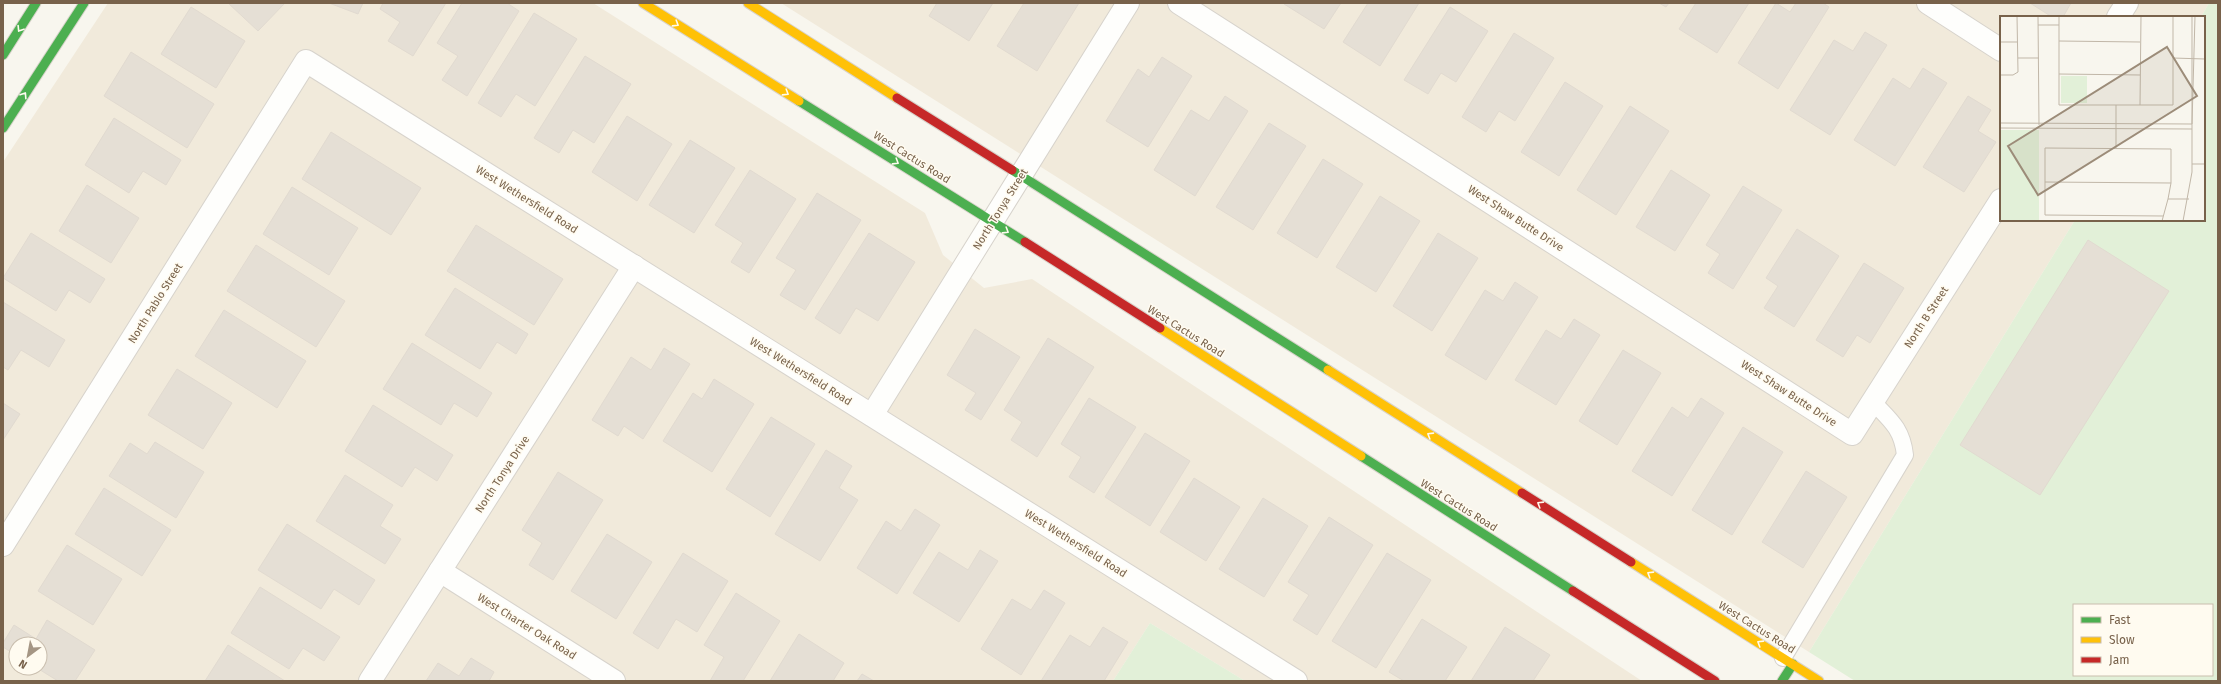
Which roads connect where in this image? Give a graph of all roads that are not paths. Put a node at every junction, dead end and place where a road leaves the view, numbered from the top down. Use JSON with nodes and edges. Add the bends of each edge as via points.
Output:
{"nodes":[{"id":1,"x":36,"y":3,"type":"edge"},
{"id":2,"x":84,"y":3,"type":"edge"},
{"id":3,"x":643,"y":3,"type":"edge"},
{"id":4,"x":748,"y":3,"type":"edge"},
{"id":5,"x":1128,"y":3,"type":"edge"},
{"id":6,"x":1179,"y":3,"type":"edge"},
{"id":7,"x":1928,"y":3,"type":"edge"},
{"id":8,"x":2127,"y":3,"type":"edge"},
{"id":9,"x":2119,"y":16,"type":"edge"},
{"id":10,"x":2000,"y":49,"type":"edge"},
{"id":11,"x":3,"y":56,"type":"edge"},
{"id":12,"x":306,"y":61,"type":"joint"},
{"id":13,"x":3,"y":128,"type":"edge"},
{"id":14,"x":1021,"y":175,"type":"junction"},
{"id":15,"x":2000,"y":202,"type":"edge"},
{"id":16,"x":992,"y":222,"type":"junction"},
{"id":17,"x":634,"y":266,"type":"junction"},
{"id":18,"x":1872,"y":401,"type":"junction"},
{"id":19,"x":872,"y":415,"type":"junction"},
{"id":20,"x":1852,"y":434,"type":"joint"},
{"id":21,"x":6,"y":533,"type":"edge"},
{"id":22,"x":440,"y":571,"type":"junction"},
{"id":23,"x":1788,"y":661,"type":"junction"},
{"id":24,"x":370,"y":681,"type":"edge"},
{"id":25,"x":614,"y":681,"type":"edge"},
{"id":26,"x":1296,"y":681,"type":"edge"},
{"id":27,"x":1715,"y":681,"type":"edge"},
{"id":28,"x":1782,"y":681,"type":"edge"},
{"id":29,"x":1820,"y":681,"type":"edge"}],
"edges":[{"from":1,"to":11,"type":"street","one_way":true},
{"from":13,"to":2,"type":"street","one_way":true},
{"from":3,"to":16,"type":"street","name":"West Cactus Road","one_way":true},
{"from":4,"to":14,"type":"street","name":"West Cactus Road"},
{"from":5,"to":14,"type":"street","name":"North Tonya Street"},
{"from":6,"to":20,"type":"street","name":"West Shaw Butte Drive"},
{"from":7,"to":10,"type":"street"},
{"from":8,"to":9,"type":"street"},
{"from":12,"to":17,"type":"street","name":"West Wethersfield Road"},
{"from":12,"to":21,"type":"street","name":"North Pablo Street"},
{"from":14,"to":16,"type":"street","name":"North Tonya Street"},
{"from":23,"to":14,"type":"street","name":"West Cactus Road","one_way":true},
{"from":15,"to":18,"type":"street","name":"North B Street"},
{"from":16,"to":19,"type":"street","name":"North Tonya Street"},
{"from":16,"to":27,"type":"street","name":"West Cactus Road","one_way":true},
{"from":17,"to":19,"type":"street","name":"West Wethersfield Road"},
{"from":17,"to":22,"type":"street","name":"North Tonya Drive"},
{"from":18,"to":20,"type":"street","name":"North B Street"},
{"from":18,"to":23,"type":"lane","via":[[1897,427],[1903,440],[1905,455]]},
{"from":19,"to":26,"type":"street","name":"West Wethersfield Road"},
{"from":22,"to":24,"type":"street","name":"North Tonya Drive"},
{"from":22,"to":25,"type":"street","name":"West Charter Oak Road"},
{"from":23,"to":28,"type":"street"},
{"from":23,"to":29,"type":"street","name":"West Cactus Road"}]}
